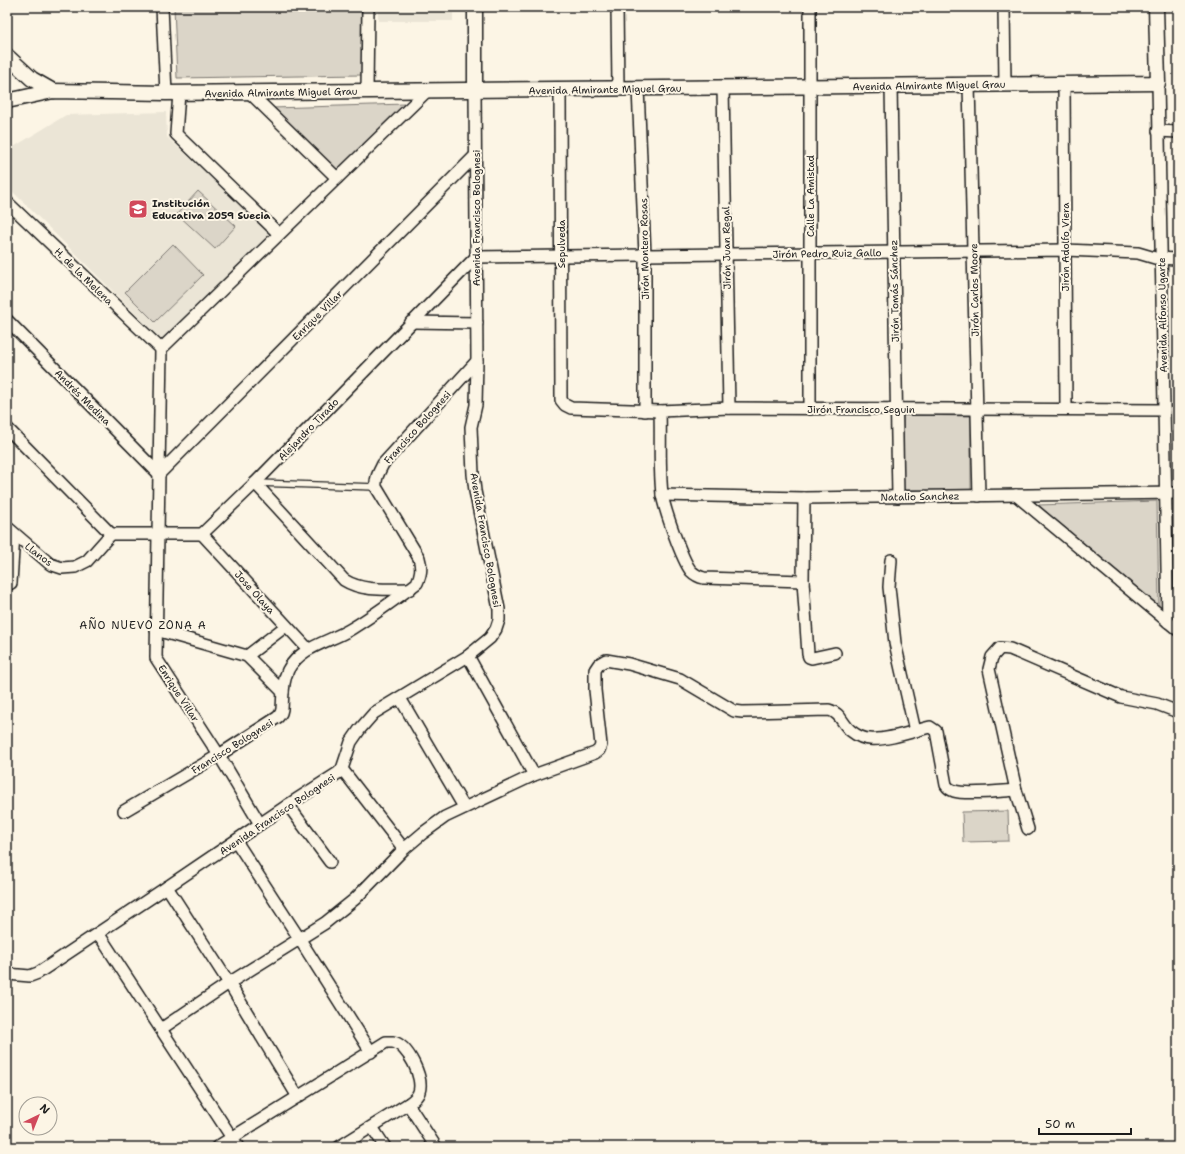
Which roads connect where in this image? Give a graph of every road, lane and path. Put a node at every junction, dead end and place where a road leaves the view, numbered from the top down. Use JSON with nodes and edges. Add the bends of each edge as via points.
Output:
{"nodes":[{"id":1,"x":162,"y":7,"type":"edge"},
{"id":2,"x":368,"y":7,"type":"edge"},
{"id":3,"x":475,"y":7,"type":"edge"},
{"id":4,"x":617,"y":7,"type":"edge"},
{"id":5,"x":810,"y":7,"type":"edge"},
{"id":6,"x":1004,"y":7,"type":"edge"},
{"id":7,"x":1156,"y":7,"type":"edge"},
{"id":8,"x":7,"y":56,"type":"edge"},
{"id":9,"x":1158,"y":83,"type":"junction"},
{"id":10,"x":1005,"y":84,"type":"junction"},
{"id":11,"x":1064,"y":84,"type":"junction"},
{"id":12,"x":969,"y":85,"type":"junction"},
{"id":13,"x":810,"y":86,"type":"junction"},
{"id":14,"x":891,"y":86,"type":"junction"},
{"id":15,"x":723,"y":87,"type":"junction"},
{"id":16,"x":618,"y":88,"type":"junction"},
{"id":17,"x":638,"y":88,"type":"junction"},
{"id":18,"x":560,"y":89,"type":"junction"},
{"id":19,"x":475,"y":90,"type":"junction"},
{"id":20,"x":53,"y":91,"type":"junction"},
{"id":21,"x":367,"y":91,"type":"junction"},
{"id":22,"x":427,"y":91,"type":"junction"},
{"id":23,"x":250,"y":92,"type":"junction"},
{"id":24,"x":172,"y":93,"type":"junction"},
{"id":25,"x":8,"y":97,"type":"edge"},
{"id":26,"x":1158,"y":131,"type":"junction"},
{"id":27,"x":1178,"y":132,"type":"edge"},
{"id":28,"x":475,"y":156,"type":"junction"},
{"id":29,"x":337,"y":178,"type":"junction"},
{"id":30,"x":7,"y":202,"type":"edge"},
{"id":31,"x":279,"y":234,"type":"junction"},
{"id":32,"x":1065,"y":250,"type":"junction"},
{"id":33,"x":973,"y":251,"type":"junction"},
{"id":34,"x":893,"y":252,"type":"junction"},
{"id":35,"x":810,"y":253,"type":"junction"},
{"id":36,"x":726,"y":254,"type":"junction"},
{"id":37,"x":645,"y":255,"type":"junction"},
{"id":38,"x":561,"y":256,"type":"junction"},
{"id":39,"x":476,"y":257,"type":"junction"},
{"id":40,"x":1178,"y":258,"type":"edge"},
{"id":41,"x":1161,"y":259,"type":"junction"},
{"id":42,"x":7,"y":320,"type":"edge"},
{"id":43,"x":412,"y":322,"type":"junction"},
{"id":44,"x":477,"y":323,"type":"junction"},
{"id":45,"x":161,"y":350,"type":"junction"},
{"id":46,"x":477,"y":361,"type":"junction"},
{"id":47,"x":561,"y":400,"type":"joint"},
{"id":48,"x":729,"y":408,"type":"junction"},
{"id":49,"x":810,"y":409,"type":"junction"},
{"id":50,"x":896,"y":409,"type":"junction"},
{"id":51,"x":977,"y":409,"type":"junction"},
{"id":52,"x":1066,"y":410,"type":"junction"},
{"id":53,"x":1164,"y":410,"type":"junction"},
{"id":54,"x":645,"y":411,"type":"junction"},
{"id":55,"x":660,"y":411,"type":"junction"},
{"id":56,"x":7,"y":428,"type":"edge"},
{"id":57,"x":159,"y":474,"type":"junction"},
{"id":58,"x":255,"y":483,"type":"junction"},
{"id":59,"x":376,"y":487,"type":"junction"},
{"id":60,"x":1166,"y":493,"type":"junction"},
{"id":61,"x":1178,"y":493,"type":"edge"},
{"id":62,"x":662,"y":495,"type":"junction"},
{"id":63,"x":1016,"y":495,"type":"junction"},
{"id":64,"x":979,"y":496,"type":"junction"},
{"id":65,"x":898,"y":497,"type":"junction"},
{"id":66,"x":804,"y":498,"type":"junction"},
{"id":67,"x":10,"y":530,"type":"edge"},
{"id":68,"x":111,"y":534,"type":"junction"},
{"id":69,"x":158,"y":534,"type":"junction"},
{"id":70,"x":202,"y":534,"type":"junction"},
{"id":71,"x":891,"y":560,"type":"dead end"},
{"id":72,"x":803,"y":581,"type":"junction"},
{"id":73,"x":7,"y":585,"type":"edge"},
{"id":74,"x":410,"y":589,"type":"junction"},
{"id":75,"x":286,"y":626,"type":"junction"},
{"id":76,"x":1175,"y":627,"type":"edge"},
{"id":77,"x":156,"y":630,"type":"junction"},
{"id":78,"x":308,"y":649,"type":"junction"},
{"id":79,"x":835,"y":653,"type":"dead end"},
{"id":80,"x":247,"y":656,"type":"junction"},
{"id":81,"x":468,"y":656,"type":"junction"},
{"id":82,"x":283,"y":692,"type":"junction"},
{"id":83,"x":400,"y":698,"type":"junction"},
{"id":84,"x":1178,"y":712,"type":"edge"},
{"id":85,"x":915,"y":731,"type":"junction"},
{"id":86,"x":219,"y":755,"type":"junction"},
{"id":87,"x":342,"y":769,"type":"junction"},
{"id":88,"x":534,"y":775,"type":"junction"},
{"id":89,"x":1016,"y":790,"type":"junction"},
{"id":90,"x":288,"y":805,"type":"junction"},
{"id":91,"x":464,"y":807,"type":"junction"},
{"id":92,"x":124,"y":812,"type":"dead end"},
{"id":93,"x":260,"y":824,"type":"junction"},
{"id":94,"x":1028,"y":828,"type":"dead end"},
{"id":95,"x":236,"y":841,"type":"junction"},
{"id":96,"x":404,"y":849,"type":"junction"},
{"id":97,"x":330,"y":862,"type":"dead end"},
{"id":98,"x":167,"y":887,"type":"junction"},
{"id":99,"x":98,"y":932,"type":"junction"},
{"id":100,"x":299,"y":938,"type":"junction"},
{"id":101,"x":7,"y":974,"type":"edge"},
{"id":102,"x":229,"y":983,"type":"junction"},
{"id":103,"x":161,"y":1029,"type":"junction"},
{"id":104,"x":371,"y":1052,"type":"junction"},
{"id":105,"x":298,"y":1097,"type":"junction"},
{"id":106,"x":408,"y":1104,"type":"junction"},
{"id":107,"x":372,"y":1127,"type":"junction"},
{"id":108,"x":235,"y":1142,"type":"edge"},
{"id":109,"x":217,"y":1147,"type":"edge"},
{"id":110,"x":339,"y":1147,"type":"edge"},
{"id":111,"x":385,"y":1147,"type":"edge"},
{"id":112,"x":436,"y":1147,"type":"edge"}],
"edges":[{"from":1,"to":24,"type":"street"},
{"from":2,"to":21,"type":"street"},
{"from":3,"to":19,"type":"street","name":"Avenida Francisco Bolognesi"},
{"from":4,"to":16,"type":"street"},
{"from":5,"to":13,"type":"street","name":"Calle La Amistad"},
{"from":6,"to":10,"type":"street"},
{"from":7,"to":9,"type":"street","name":"Avenida Alfonso Ugarte"},
{"from":8,"to":20,"type":"street","name":"Avenida Almirante Miguel Grau","via":[[32,79]]},
{"from":9,"to":11,"type":"street","name":"Avenida Almirante Miguel Grau"},
{"from":9,"to":26,"type":"street","name":"Avenida Alfonso Ugarte"},
{"from":10,"to":11,"type":"street","name":"Avenida Almirante Miguel Grau"},
{"from":10,"to":12,"type":"street","name":"Avenida Almirante Miguel Grau"},
{"from":11,"to":32,"type":"street","name":"Jirón Adolfo Viera"},
{"from":12,"to":14,"type":"street","name":"Avenida Almirante Miguel Grau"},
{"from":12,"to":33,"type":"street","name":"Jirón Carlos Moore"},
{"from":13,"to":14,"type":"street","name":"Avenida Almirante Miguel Grau"},
{"from":13,"to":15,"type":"street","name":"Avenida Almirante Miguel Grau"},
{"from":13,"to":35,"type":"street","name":"Calle La Amistad"},
{"from":14,"to":34,"type":"street","name":"Jirón Tomás Sánchez"},
{"from":15,"to":17,"type":"street","name":"Avenida Almirante Miguel Grau"},
{"from":15,"to":36,"type":"street","name":"Jirón Juan Regal"},
{"from":16,"to":17,"type":"street","name":"Avenida Almirante Miguel Grau"},
{"from":16,"to":18,"type":"street","name":"Avenida Almirante Miguel Grau"},
{"from":17,"to":37,"type":"street","name":"Jirón Montero Rosas"},
{"from":18,"to":19,"type":"street","name":"Avenida Almirante Miguel Grau"},
{"from":18,"to":38,"type":"street","name":"Sepulveda"},
{"from":19,"to":22,"type":"street","name":"Avenida Almirante Miguel Grau"},
{"from":19,"to":28,"type":"street","name":"Avenida Francisco Bolognesi"},
{"from":20,"to":24,"type":"street","name":"Avenida Almirante Miguel Grau"},
{"from":20,"to":25,"type":"street","name":"Avenida Almirante Miguel Grau"},
{"from":21,"to":22,"type":"street","name":"Avenida Almirante Miguel Grau"},
{"from":21,"to":23,"type":"street","name":"Avenida Almirante Miguel Grau"},
{"from":22,"to":29,"type":"street"},
{"from":23,"to":24,"type":"street","name":"Avenida Almirante Miguel Grau"},
{"from":23,"to":29,"type":"street"},
{"from":24,"to":31,"type":"street","via":[[176,134]]},
{"from":26,"to":27,"type":"street"},
{"from":26,"to":41,"type":"street","name":"Avenida Alfonso Ugarte"},
{"from":28,"to":39,"type":"street","name":"Avenida Francisco Bolognesi"},
{"from":28,"to":57,"type":"street","name":"Enrique Villar"},
{"from":29,"to":31,"type":"street"},
{"from":30,"to":45,"type":"street","name":"H. de la Melena"},
{"from":31,"to":45,"type":"street"},
{"from":32,"to":33,"type":"street","name":"Jirón Pedro Ruiz Gallo"},
{"from":32,"to":41,"type":"street","name":"Jirón Pedro Ruiz Gallo","via":[[1138,253]]},
{"from":32,"to":52,"type":"street","name":"Jirón Adolfo Viera"},
{"from":33,"to":34,"type":"street","name":"Jirón Pedro Ruiz Gallo"},
{"from":33,"to":51,"type":"street","name":"Jirón Carlos Moore"},
{"from":34,"to":35,"type":"street","name":"Jirón Pedro Ruiz Gallo"},
{"from":34,"to":50,"type":"street","name":"Jirón Tomás Sánchez"},
{"from":35,"to":36,"type":"street","name":"Jirón Pedro Ruiz Gallo"},
{"from":35,"to":49,"type":"street","name":"Calle La Amistad"},
{"from":36,"to":37,"type":"street","name":"Jirón Pedro Ruiz Gallo"},
{"from":36,"to":48,"type":"street","name":"Jirón Juan Regal"},
{"from":37,"to":38,"type":"street","name":"Jirón Pedro Ruiz Gallo"},
{"from":37,"to":54,"type":"street","name":"Jirón Montero Rosas"},
{"from":38,"to":39,"type":"street","name":"Jirón Pedro Ruiz Gallo"},
{"from":38,"to":47,"type":"street","name":"Sepulveda"},
{"from":39,"to":43,"type":"street","name":"Alejandro Tirado"},
{"from":39,"to":44,"type":"street","name":"Avenida Francisco Bolognesi"},
{"from":40,"to":41,"type":"street","name":"Jirón Pedro Ruiz Gallo"},
{"from":41,"to":53,"type":"street","name":"Avenida Alfonso Ugarte"},
{"from":42,"to":57,"type":"street","name":"Andrés Medina"},
{"from":43,"to":44,"type":"street"},
{"from":43,"to":58,"type":"street","name":"Alejandro Tirado"},
{"from":44,"to":46,"type":"street","name":"Avenida Francisco Bolognesi"},
{"from":45,"to":57,"type":"street","name":"Enrique Villar"},
{"from":46,"to":59,"type":"street","name":"Francisco Bolognesi","via":[[383,464],[377,475]]},
{"from":46,"to":81,"type":"street","name":"Avenida Francisco Bolognesi","via":[[476,405],[471,427],[473,474],[499,620],[490,638]]},
{"from":47,"to":54,"type":"street","name":"Jirón Francisco Seguin","via":[[571,408]]},
{"from":48,"to":49,"type":"street","name":"Jirón Francisco Seguin"},
{"from":48,"to":55,"type":"street","name":"Jirón Francisco Seguin"},
{"from":49,"to":50,"type":"street","name":"Jirón Francisco Seguin"},
{"from":50,"to":51,"type":"street","name":"Jirón Francisco Seguin"},
{"from":50,"to":65,"type":"street","name":"Jirón Tomás Sánchez"},
{"from":51,"to":52,"type":"street","name":"Jirón Francisco Seguin"},
{"from":51,"to":64,"type":"street","name":"Jirón Carlos Moore"},
{"from":52,"to":53,"type":"street","name":"Jirón Francisco Seguin"},
{"from":53,"to":60,"type":"street","name":"Avenida Alfonso Ugarte"},
{"from":54,"to":55,"type":"street","name":"Jirón Francisco Seguin"},
{"from":55,"to":62,"type":"street"},
{"from":56,"to":68,"type":"street"},
{"from":57,"to":69,"type":"street","name":"Enrique Villar"},
{"from":58,"to":59,"type":"lane"},
{"from":58,"to":70,"type":"street","name":"Alejandro Tirado"},
{"from":58,"to":74,"type":"street","via":[[352,586]]},
{"from":59,"to":74,"type":"street","name":"Francisco Bolognesi","via":[[422,566],[417,583]]},
{"from":60,"to":61,"type":"street","name":"Natalio Sanchez"},
{"from":60,"to":63,"type":"street","name":"Natalio Sanchez"},
{"from":60,"to":76,"type":"street","name":"Avenida Alfonso Ugarte"},
{"from":62,"to":66,"type":"street","name":"Natalio Sanchez"},
{"from":62,"to":72,"type":"street","via":[[687,564],[698,576]]},
{"from":63,"to":64,"type":"street","name":"Natalio Sanchez"},
{"from":63,"to":76,"type":"street"},
{"from":64,"to":65,"type":"street","name":"Natalio Sanchez"},
{"from":65,"to":66,"type":"street","name":"Natalio Sanchez"},
{"from":66,"to":72,"type":"street"},
{"from":67,"to":68,"type":"street","name":"Llanos","via":[[50,564],[62,568],[75,567],[87,561]]},
{"from":67,"to":73,"type":"street","via":[[11,583]]},
{"from":68,"to":69,"type":"street"},
{"from":69,"to":70,"type":"street"},
{"from":69,"to":77,"type":"street","name":"Enrique Villar"},
{"from":70,"to":75,"type":"street","name":"Jose Olaya"},
{"from":71,"to":85,"type":"street","via":[[889,587],[896,643]]},
{"from":72,"to":79,"type":"street","via":[[809,657]]},
{"from":74,"to":78,"type":"street","name":"Francisco Bolognesi","via":[[350,629]]},
{"from":75,"to":78,"type":"street","name":"Jose Olaya"},
{"from":75,"to":80,"type":"street"},
{"from":77,"to":80,"type":"street"},
{"from":77,"to":86,"type":"street","name":"Enrique Villar","via":[[156,658]]},
{"from":78,"to":82,"type":"street","name":"Francisco Bolognesi","via":[[289,669]]},
{"from":80,"to":82,"type":"street"},
{"from":81,"to":83,"type":"street","name":"Avenida Francisco Bolognesi"},
{"from":81,"to":88,"type":"street"},
{"from":82,"to":86,"type":"street","name":"Francisco Bolognesi","via":[[282,709],[278,717]]},
{"from":83,"to":87,"type":"street","name":"Avenida Francisco Bolognesi","via":[[374,713],[360,729],[351,742]]},
{"from":83,"to":91,"type":"street"},
{"from":84,"to":89,"type":"street","via":[[1157,704],[1121,697],[1010,649],[1000,648],[992,657],[989,669]]},
{"from":85,"to":88,"type":"street","via":[[882,739],[870,739],[849,729],[835,712],[829,710],[734,711],[680,679],[630,664],[606,660],[595,670],[601,745],[599,750],[591,756]]},
{"from":85,"to":89,"type":"street","via":[[930,727],[936,731],[946,785],[952,790]]},
{"from":86,"to":92,"type":"street","name":"Francisco Bolognesi"},
{"from":86,"to":93,"type":"street","name":"Enrique Villar"},
{"from":87,"to":90,"type":"street","name":"Avenida Francisco Bolognesi"},
{"from":87,"to":96,"type":"street"},
{"from":88,"to":91,"type":"street"},
{"from":89,"to":94,"type":"street"},
{"from":90,"to":93,"type":"street","name":"Avenida Francisco Bolognesi"},
{"from":90,"to":97,"type":"street"},
{"from":91,"to":96,"type":"street","via":[[423,832]]},
{"from":93,"to":95,"type":"street","name":"Avenida Francisco Bolognesi"},
{"from":95,"to":98,"type":"street","name":"Avenida Francisco Bolognesi"},
{"from":95,"to":100,"type":"street"},
{"from":96,"to":100,"type":"street","via":[[355,899],[320,926]]},
{"from":98,"to":99,"type":"street","name":"Avenida Francisco Bolognesi"},
{"from":98,"to":102,"type":"street"},
{"from":99,"to":101,"type":"street","name":"Avenida Francisco Bolognesi","via":[[38,973],[30,976]]},
{"from":99,"to":103,"type":"street"},
{"from":100,"to":102,"type":"street"},
{"from":100,"to":104,"type":"street"},
{"from":102,"to":103,"type":"street"},
{"from":102,"to":105,"type":"street"},
{"from":103,"to":108,"type":"street"},
{"from":104,"to":105,"type":"street"},
{"from":104,"to":106,"type":"street","via":[[386,1042],[393,1042],[410,1056],[420,1085],[416,1097]]},
{"from":105,"to":108,"type":"street"},
{"from":106,"to":107,"type":"street"},
{"from":106,"to":112,"type":"street"},
{"from":107,"to":110,"type":"street"},
{"from":107,"to":111,"type":"street"},
{"from":108,"to":109,"type":"street"}]}
